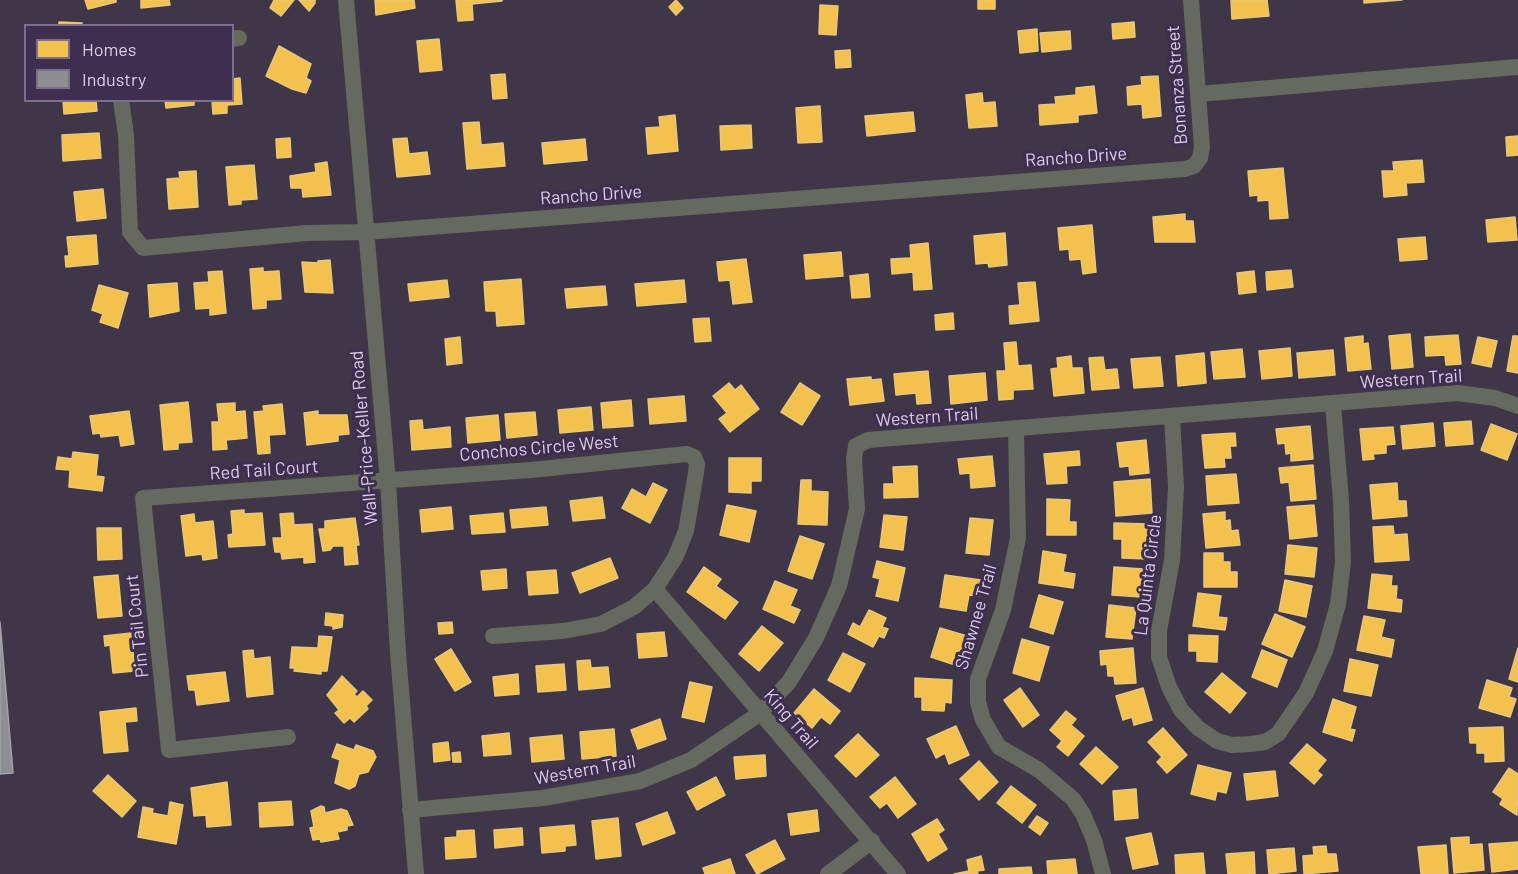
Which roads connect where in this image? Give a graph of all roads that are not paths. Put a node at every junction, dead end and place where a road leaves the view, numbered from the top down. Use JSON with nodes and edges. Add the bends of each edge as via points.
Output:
{"nodes":[{"id":1,"x":346,"y":0,"type":"edge"},
{"id":2,"x":1191,"y":0,"type":"edge"},
{"id":3,"x":1518,"y":67,"type":"edge"},
{"id":4,"x":1198,"y":94,"type":"junction"},
{"id":5,"x":121,"y":102,"type":"edge"},
{"id":6,"x":1194,"y":166,"type":"joint"},
{"id":7,"x":366,"y":232,"type":"junction"},
{"id":8,"x":1333,"y":405,"type":"junction"},
{"id":9,"x":1518,"y":406,"type":"edge"},
{"id":10,"x":1172,"y":417,"type":"junction"},
{"id":11,"x":1016,"y":429,"type":"junction"},
{"id":12,"x":388,"y":481,"type":"junction"},
{"id":13,"x":143,"y":498,"type":"joint"},
{"id":14,"x":655,"y":589,"type":"junction"},
{"id":15,"x":493,"y":636,"type":"dead end"},
{"id":16,"x":759,"y":714,"type":"junction"},
{"id":17,"x":288,"y":737,"type":"dead end"},
{"id":18,"x":410,"y":810,"type":"junction"},
{"id":19,"x":872,"y":841,"type":"junction"},
{"id":20,"x":416,"y":874,"type":"edge"},
{"id":21,"x":828,"y":874,"type":"edge"},
{"id":22,"x":898,"y":874,"type":"edge"},
{"id":23,"x":1103,"y":874,"type":"edge"}],
"edges":[{"from":1,"to":7,"type":"street","name":"Wall-Price-Keller Road"},
{"from":2,"to":4,"type":"street","name":"Bonanza Street"},
{"from":3,"to":4,"type":"street"},
{"from":4,"to":6,"type":"street","name":"Bonanza Street","via":[[1202,147]]},
{"from":5,"to":7,"type":"street","name":"Rancho Drive","via":[[130,232],[143,248],[307,233]]},
{"from":6,"to":7,"type":"street","name":"Rancho Drive"},
{"from":7,"to":12,"type":"street","name":"Wall-Price-Keller Road"},
{"from":8,"to":9,"type":"street","name":"Western Trail","via":[[1469,393]]},
{"from":8,"to":10,"type":"street","name":"Western Trail"},
{"from":8,"to":10,"type":"street","name":"La Quinta Circle","via":[[1343,562],[1338,604],[1325,651],[1306,693],[1278,734],[1251,744],[1217,741],[1198,728],[1181,710],[1159,657],[1159,631],[1172,560],[1176,487]]},
{"from":10,"to":11,"type":"street","name":"Western Trail"},
{"from":11,"to":16,"type":"street","name":"Western Trail","via":[[868,440],[856,446],[857,509],[839,586],[816,638],[789,682]]},
{"from":11,"to":23,"type":"street","name":"Shawnee Trail","via":[[1018,538],[1003,610],[978,679],[978,702],[982,720],[999,747],[1039,770],[1073,799],[1094,840]]},
{"from":12,"to":13,"type":"street","name":"Red Tail Court"},
{"from":12,"to":14,"type":"street","name":"Conchos Circle West","via":[[687,454],[694,457],[696,473],[686,531],[675,558]]},
{"from":12,"to":18,"type":"street","name":"Wall-Price-Keller Road"},
{"from":13,"to":17,"type":"street","name":"Pin Tail Court","via":[[169,750]]},
{"from":14,"to":15,"type":"street","via":[[634,607],[601,624],[563,632]]},
{"from":14,"to":16,"type":"street","name":"King Trail"},
{"from":16,"to":18,"type":"street","name":"Western Trail","via":[[691,760],[640,782],[543,798]]},
{"from":16,"to":19,"type":"street","name":"King Trail"},
{"from":18,"to":20,"type":"street","name":"Wall-Price-Keller Road"},
{"from":19,"to":21,"type":"street"},
{"from":19,"to":22,"type":"street","name":"King Trail"}]}
